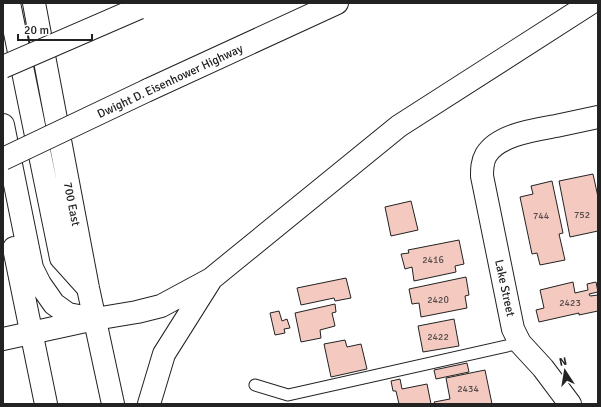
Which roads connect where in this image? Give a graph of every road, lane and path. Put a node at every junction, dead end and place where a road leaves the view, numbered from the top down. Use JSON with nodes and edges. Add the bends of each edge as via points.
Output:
{"nodes":[{"id":1,"x":9,"y":3,"type":"edge"},
{"id":2,"x":34,"y":3,"type":"edge"},
{"id":3,"x":337,"y":3,"type":"edge"},
{"id":4,"x":591,"y":3,"type":"edge"},
{"id":5,"x":144,"y":6,"type":"edge"},
{"id":6,"x":3,"y":67,"type":"edge"},
{"id":7,"x":598,"y":117,"type":"edge"},
{"id":8,"x":3,"y":125,"type":"edge"},
{"id":9,"x":3,"y":159,"type":"edge"},
{"id":10,"x":3,"y":197,"type":"edge"},
{"id":11,"x":211,"y":279,"type":"junction"},
{"id":12,"x":88,"y":288,"type":"junction"},
{"id":13,"x":95,"y":319,"type":"junction"},
{"id":14,"x":31,"y":332,"type":"junction"},
{"id":15,"x":3,"y":339,"type":"edge"},
{"id":16,"x":520,"y":343,"type":"junction"},
{"id":17,"x":255,"y":385,"type":"dead end"},
{"id":18,"x":46,"y":404,"type":"edge"},
{"id":19,"x":113,"y":404,"type":"edge"},
{"id":20,"x":149,"y":404,"type":"edge"},
{"id":21,"x":570,"y":404,"type":"edge"}],
"edges":[{"from":1,"to":12,"type":"main road","via":[[61,258]]},
{"from":2,"to":12,"type":"main road","name":"700 East"},
{"from":3,"to":9,"type":"main road","name":"Dwight D. Eisenhower Highway","bridge":true},
{"from":4,"to":11,"type":"main road","via":[[399,126]]},
{"from":5,"to":6,"type":"main road","bridge":true},
{"from":7,"to":16,"type":"main road","name":"Lake Street","via":[[511,137],[500,142],[487,154],[482,168],[513,329]]},
{"from":8,"to":13,"type":"main road","via":[[32,268],[54,304],[68,314]]},
{"from":10,"to":14,"type":"main road"},
{"from":11,"to":13,"type":"main road","via":[[161,306]]},
{"from":11,"to":20,"type":"main road","via":[[164,354]]},
{"from":12,"to":13,"type":"main road","name":"700 East"},
{"from":13,"to":14,"type":"main road"},
{"from":13,"to":19,"type":"main road","name":"700 East"},
{"from":14,"to":15,"type":"main road"},
{"from":14,"to":18,"type":"main road"},
{"from":16,"to":17,"type":"lane","via":[[288,395]]},
{"from":16,"to":21,"type":"main road","name":"Lake Street"}]}
